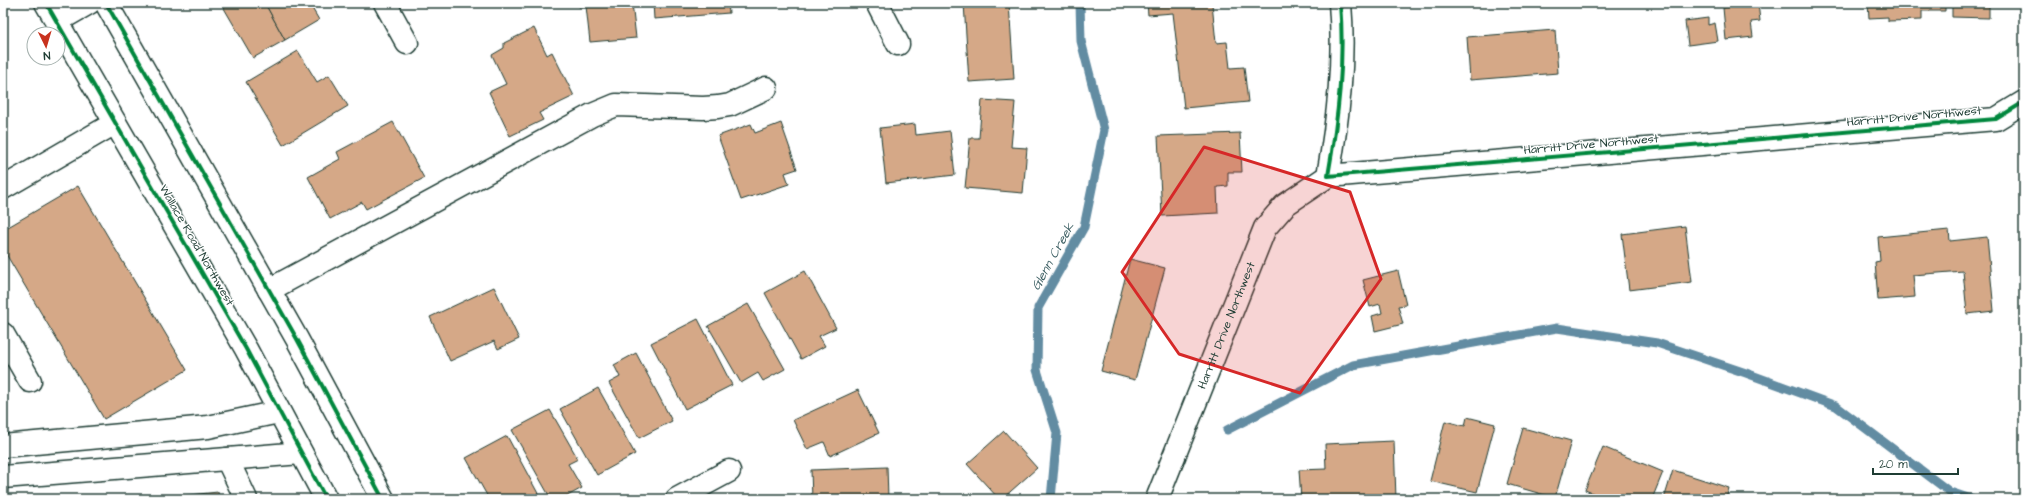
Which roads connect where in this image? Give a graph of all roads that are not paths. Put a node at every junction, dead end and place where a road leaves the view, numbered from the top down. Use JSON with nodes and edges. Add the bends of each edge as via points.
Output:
{"nodes":[{"id":1,"x":46,"y":3,"type":"edge"},
{"id":2,"x":89,"y":3,"type":"edge"},
{"id":3,"x":106,"y":3,"type":"edge"},
{"id":4,"x":386,"y":3,"type":"edge"},
{"id":5,"x":877,"y":3,"type":"edge"},
{"id":6,"x":1340,"y":3,"type":"edge"},
{"id":7,"x":56,"y":22,"type":"junction"},
{"id":8,"x":407,"y":43,"type":"dead end"},
{"id":9,"x":898,"y":44,"type":"dead end"},
{"id":10,"x":766,"y":88,"type":"dead end"},
{"id":11,"x":2024,"y":102,"type":"edge"},
{"id":12,"x":115,"y":123,"type":"junction"},
{"id":13,"x":1328,"y":176,"type":"junction"},
{"id":14,"x":3,"y":188,"type":"edge"},
{"id":15,"x":270,"y":290,"type":"junction"},
{"id":16,"x":3,"y":334,"type":"edge"},
{"id":17,"x":30,"y":381,"type":"dead end"},
{"id":18,"x":280,"y":412,"type":"junction"},
{"id":19,"x":3,"y":446,"type":"edge"},
{"id":20,"x":301,"y":453,"type":"junction"},
{"id":21,"x":227,"y":459,"type":"junction"},
{"id":22,"x":729,"y":471,"type":"dead end"},
{"id":23,"x":3,"y":477,"type":"edge"},
{"id":24,"x":246,"y":499,"type":"edge"},
{"id":25,"x":326,"y":499,"type":"edge"},
{"id":26,"x":383,"y":499,"type":"edge"},
{"id":27,"x":677,"y":499,"type":"edge"},
{"id":28,"x":1157,"y":499,"type":"edge"}],
"edges":[{"from":1,"to":7,"type":"street","name":"Wallace Road Northwest"},
{"from":2,"to":7,"type":"street"},
{"from":3,"to":15,"type":"street"},
{"from":4,"to":8,"type":"street"},
{"from":5,"to":9,"type":"street"},
{"from":6,"to":13,"type":"street","via":[[1342,31],[1338,113]]},
{"from":7,"to":12,"type":"street","name":"Wallace Road Northwest"},
{"from":10,"to":15,"type":"street","via":[[730,105],[718,107],[616,105],[592,115]]},
{"from":11,"to":13,"type":"street","name":"Harritt Drive Northwest","via":[[1996,120]]},
{"from":12,"to":14,"type":"street"},
{"from":12,"to":18,"type":"street","name":"Wallace Road Northwest"},
{"from":13,"to":28,"type":"street","name":"Harritt Drive Northwest","via":[[1285,204],[1265,228]]},
{"from":15,"to":26,"type":"street"},
{"from":16,"to":17,"type":"street"},
{"from":18,"to":19,"type":"street","via":[[208,427]]},
{"from":18,"to":20,"type":"street","name":"Wallace Road Northwest"},
{"from":20,"to":21,"type":"street"},
{"from":20,"to":25,"type":"street","name":"Wallace Road Northwest"},
{"from":21,"to":23,"type":"street"},
{"from":21,"to":24,"type":"street"},
{"from":22,"to":27,"type":"street"}]}
